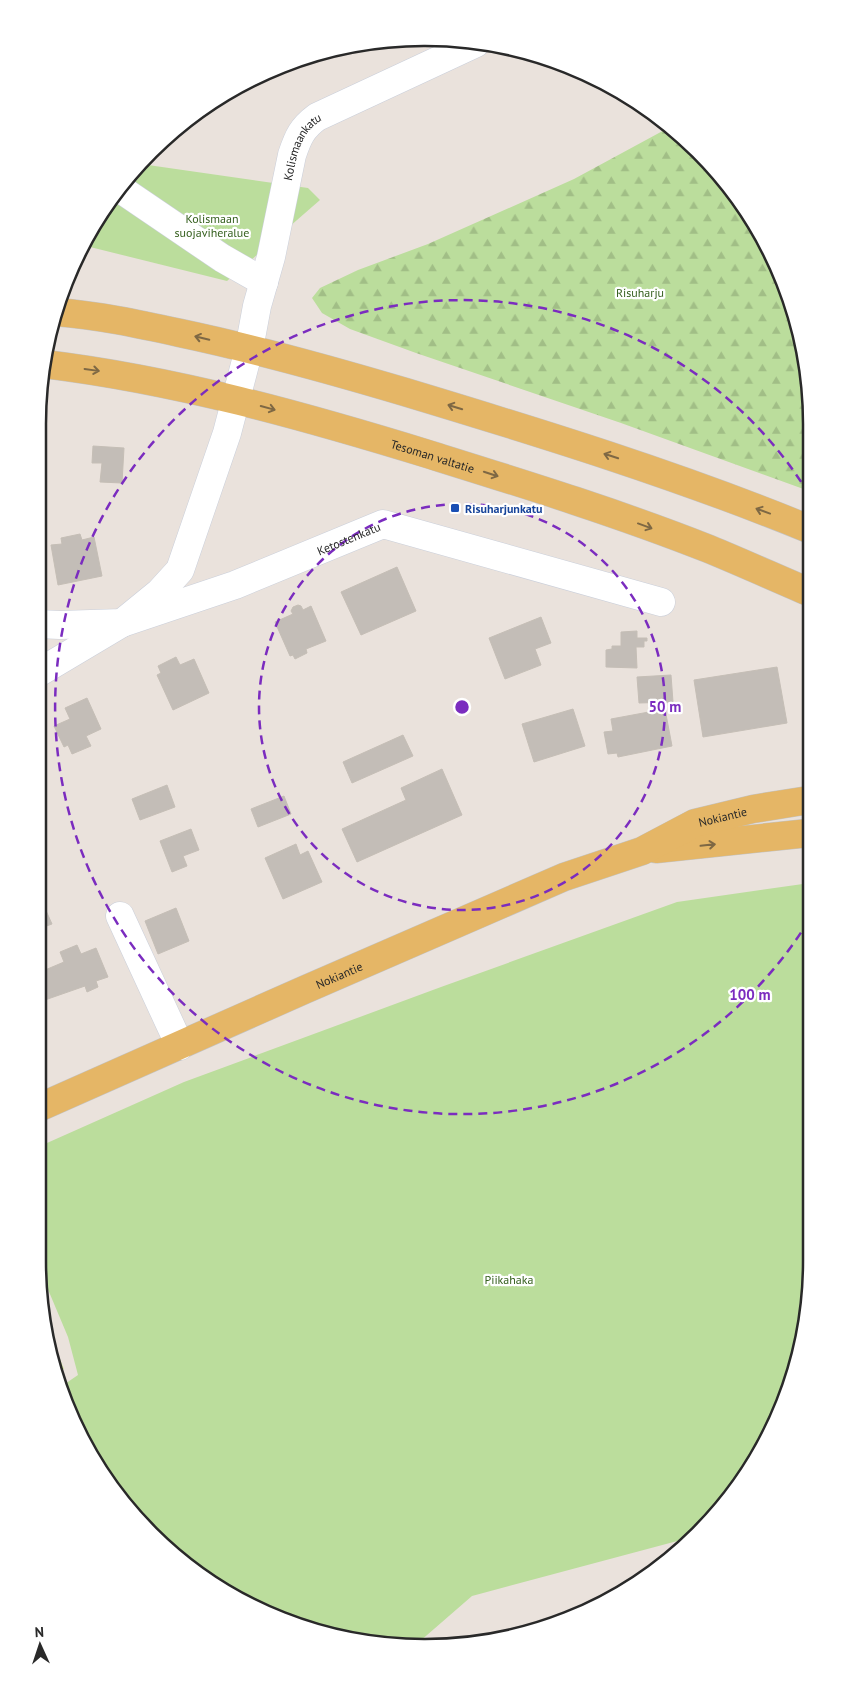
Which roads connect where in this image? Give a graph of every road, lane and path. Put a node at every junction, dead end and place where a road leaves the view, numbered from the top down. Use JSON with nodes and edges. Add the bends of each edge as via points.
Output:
{"nodes":[{"id":1,"x":465,"y":48,"type":"edge"},
{"id":2,"x":125,"y":192,"type":"edge"},
{"id":3,"x":264,"y":282,"type":"junction"},
{"id":4,"x":63,"y":313,"type":"edge"},
{"id":5,"x":249,"y":349,"type":"junction"},
{"id":6,"x":51,"y":365,"type":"edge"},
{"id":7,"x":236,"y":399,"type":"junction"},
{"id":8,"x":803,"y":527,"type":"edge"},
{"id":9,"x":803,"y":589,"type":"edge"},
{"id":10,"x":661,"y":602,"type":"dead end"},
{"id":11,"x":122,"y":623,"type":"junction"},
{"id":12,"x":46,"y":624,"type":"edge"},
{"id":13,"x":46,"y":668,"type":"edge"},
{"id":14,"x":803,"y":801,"type":"edge"},
{"id":15,"x":803,"y":834,"type":"edge"},
{"id":16,"x":642,"y":851,"type":"junction"},
{"id":17,"x":120,"y":916,"type":"dead end"},
{"id":18,"x":180,"y":1046,"type":"junction"},
{"id":19,"x":46,"y":1105,"type":"edge"}],
"edges":[{"from":1,"to":3,"type":"street","name":"Kolismaankatu","via":[[306,125],[292,155]]},
{"from":2,"to":3,"type":"street","via":[[222,258]]},
{"from":3,"to":5,"type":"street","name":"Kolismaankatu"},
{"from":5,"to":4,"type":"main road","one_way":true,"via":[[132,322]]},
{"from":5,"to":7,"type":"street","name":"Kolismaankatu"},
{"from":8,"to":5,"type":"main road","one_way":true,"via":[[633,463],[376,383]]},
{"from":6,"to":7,"type":"main road","name":"Tesoman valtatie","one_way":true,"via":[[129,376]]},
{"from":7,"to":9,"type":"main road","name":"Tesoman valtatie","one_way":true,"via":[[379,439],[578,503],[709,550]]},
{"from":7,"to":11,"type":"street","name":"Kolismaankatu","via":[[180,570],[160,592]]},
{"from":10,"to":11,"type":"street","name":"Ketostenkatu","via":[[383,524],[235,585]]},
{"from":11,"to":12,"type":"street","name":"Ketostenkatu"},
{"from":11,"to":13,"type":"street"},
{"from":14,"to":16,"type":"main road","name":"Nokiantie","via":[[695,823]]},
{"from":16,"to":15,"type":"main road","name":"Nokiantie","one_way":true},
{"from":16,"to":18,"type":"main road","name":"Nokiantie","via":[[564,878]]},
{"from":17,"to":18,"type":"street"},
{"from":18,"to":19,"type":"main road","name":"Nokiantie"}]}
